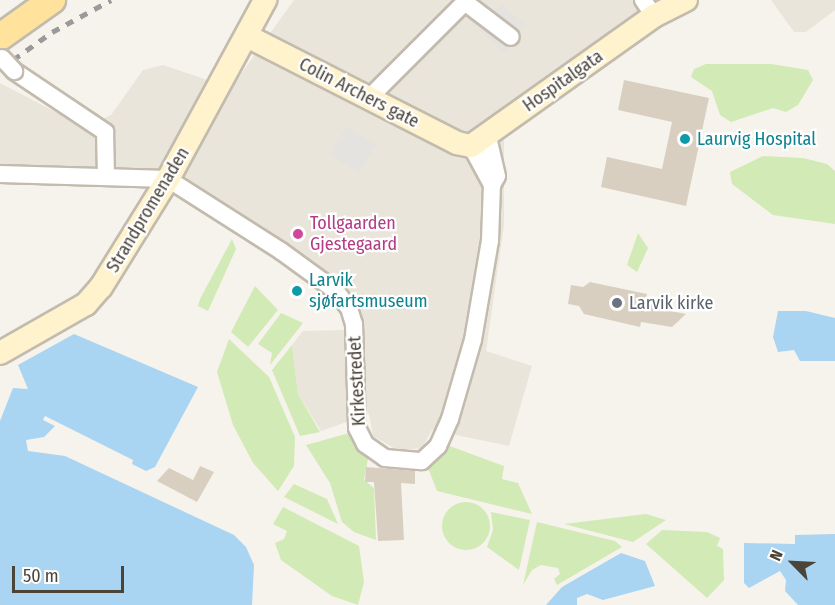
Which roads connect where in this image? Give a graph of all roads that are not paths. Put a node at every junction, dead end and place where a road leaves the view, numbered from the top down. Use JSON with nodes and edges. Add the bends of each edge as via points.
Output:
{"nodes":[{"id":1,"x":252,"y":0,"type":"edge"},
{"id":2,"x":265,"y":0,"type":"edge"},
{"id":3,"x":686,"y":0,"type":"edge"},
{"id":4,"x":467,"y":1,"type":"edge"},
{"id":5,"x":51,"y":2,"type":"edge"},
{"id":6,"x":656,"y":5,"type":"edge"},
{"id":7,"x":250,"y":32,"type":"junction"},
{"id":8,"x":511,"y":37,"type":"dead end"},
{"id":9,"x":1,"y":51,"type":"edge"},
{"id":10,"x":370,"y":97,"type":"junction"},
{"id":11,"x":480,"y":142,"type":"junction"},
{"id":12,"x":0,"y":174,"type":"edge"},
{"id":13,"x":106,"y":176,"type":"junction"},
{"id":14,"x":168,"y":179,"type":"junction"},
{"id":15,"x":0,"y":352,"type":"edge"}],
"edges":[{"from":1,"to":7,"type":"main road","name":"Strandpromenaden"},
{"from":2,"to":7,"type":"main road","name":"Strandpromenaden"},
{"from":3,"to":6,"type":"main road","name":"Hospitalgata"},
{"from":4,"to":8,"type":"street"},
{"from":4,"to":10,"type":"street"},
{"from":5,"to":9,"type":"main road"},
{"from":6,"to":11,"type":"main road","name":"Hospitalgata"},
{"from":7,"to":10,"type":"main road","name":"Colin Archers gate"},
{"from":7,"to":14,"type":"main road","name":"Strandpromenaden"},
{"from":9,"to":13,"type":"street","bridge":true,"via":[[14,71],[105,132]]},
{"from":10,"to":11,"type":"main road","name":"Colin Archers gate","via":[[457,143]]},
{"from":11,"to":14,"type":"street","name":"Kirkestredet","via":[[492,185],[490,241],[473,340],[438,446],[422,460],[385,458],[365,444],[357,428],[354,324],[349,308],[336,291]]},
{"from":12,"to":13,"type":"street","name":"Kirkestredet"},
{"from":13,"to":14,"type":"street","name":"Kirkestredet"},
{"from":14,"to":15,"type":"main road","name":"Strandpromenaden","via":[[118,261],[86,304]]}]}
